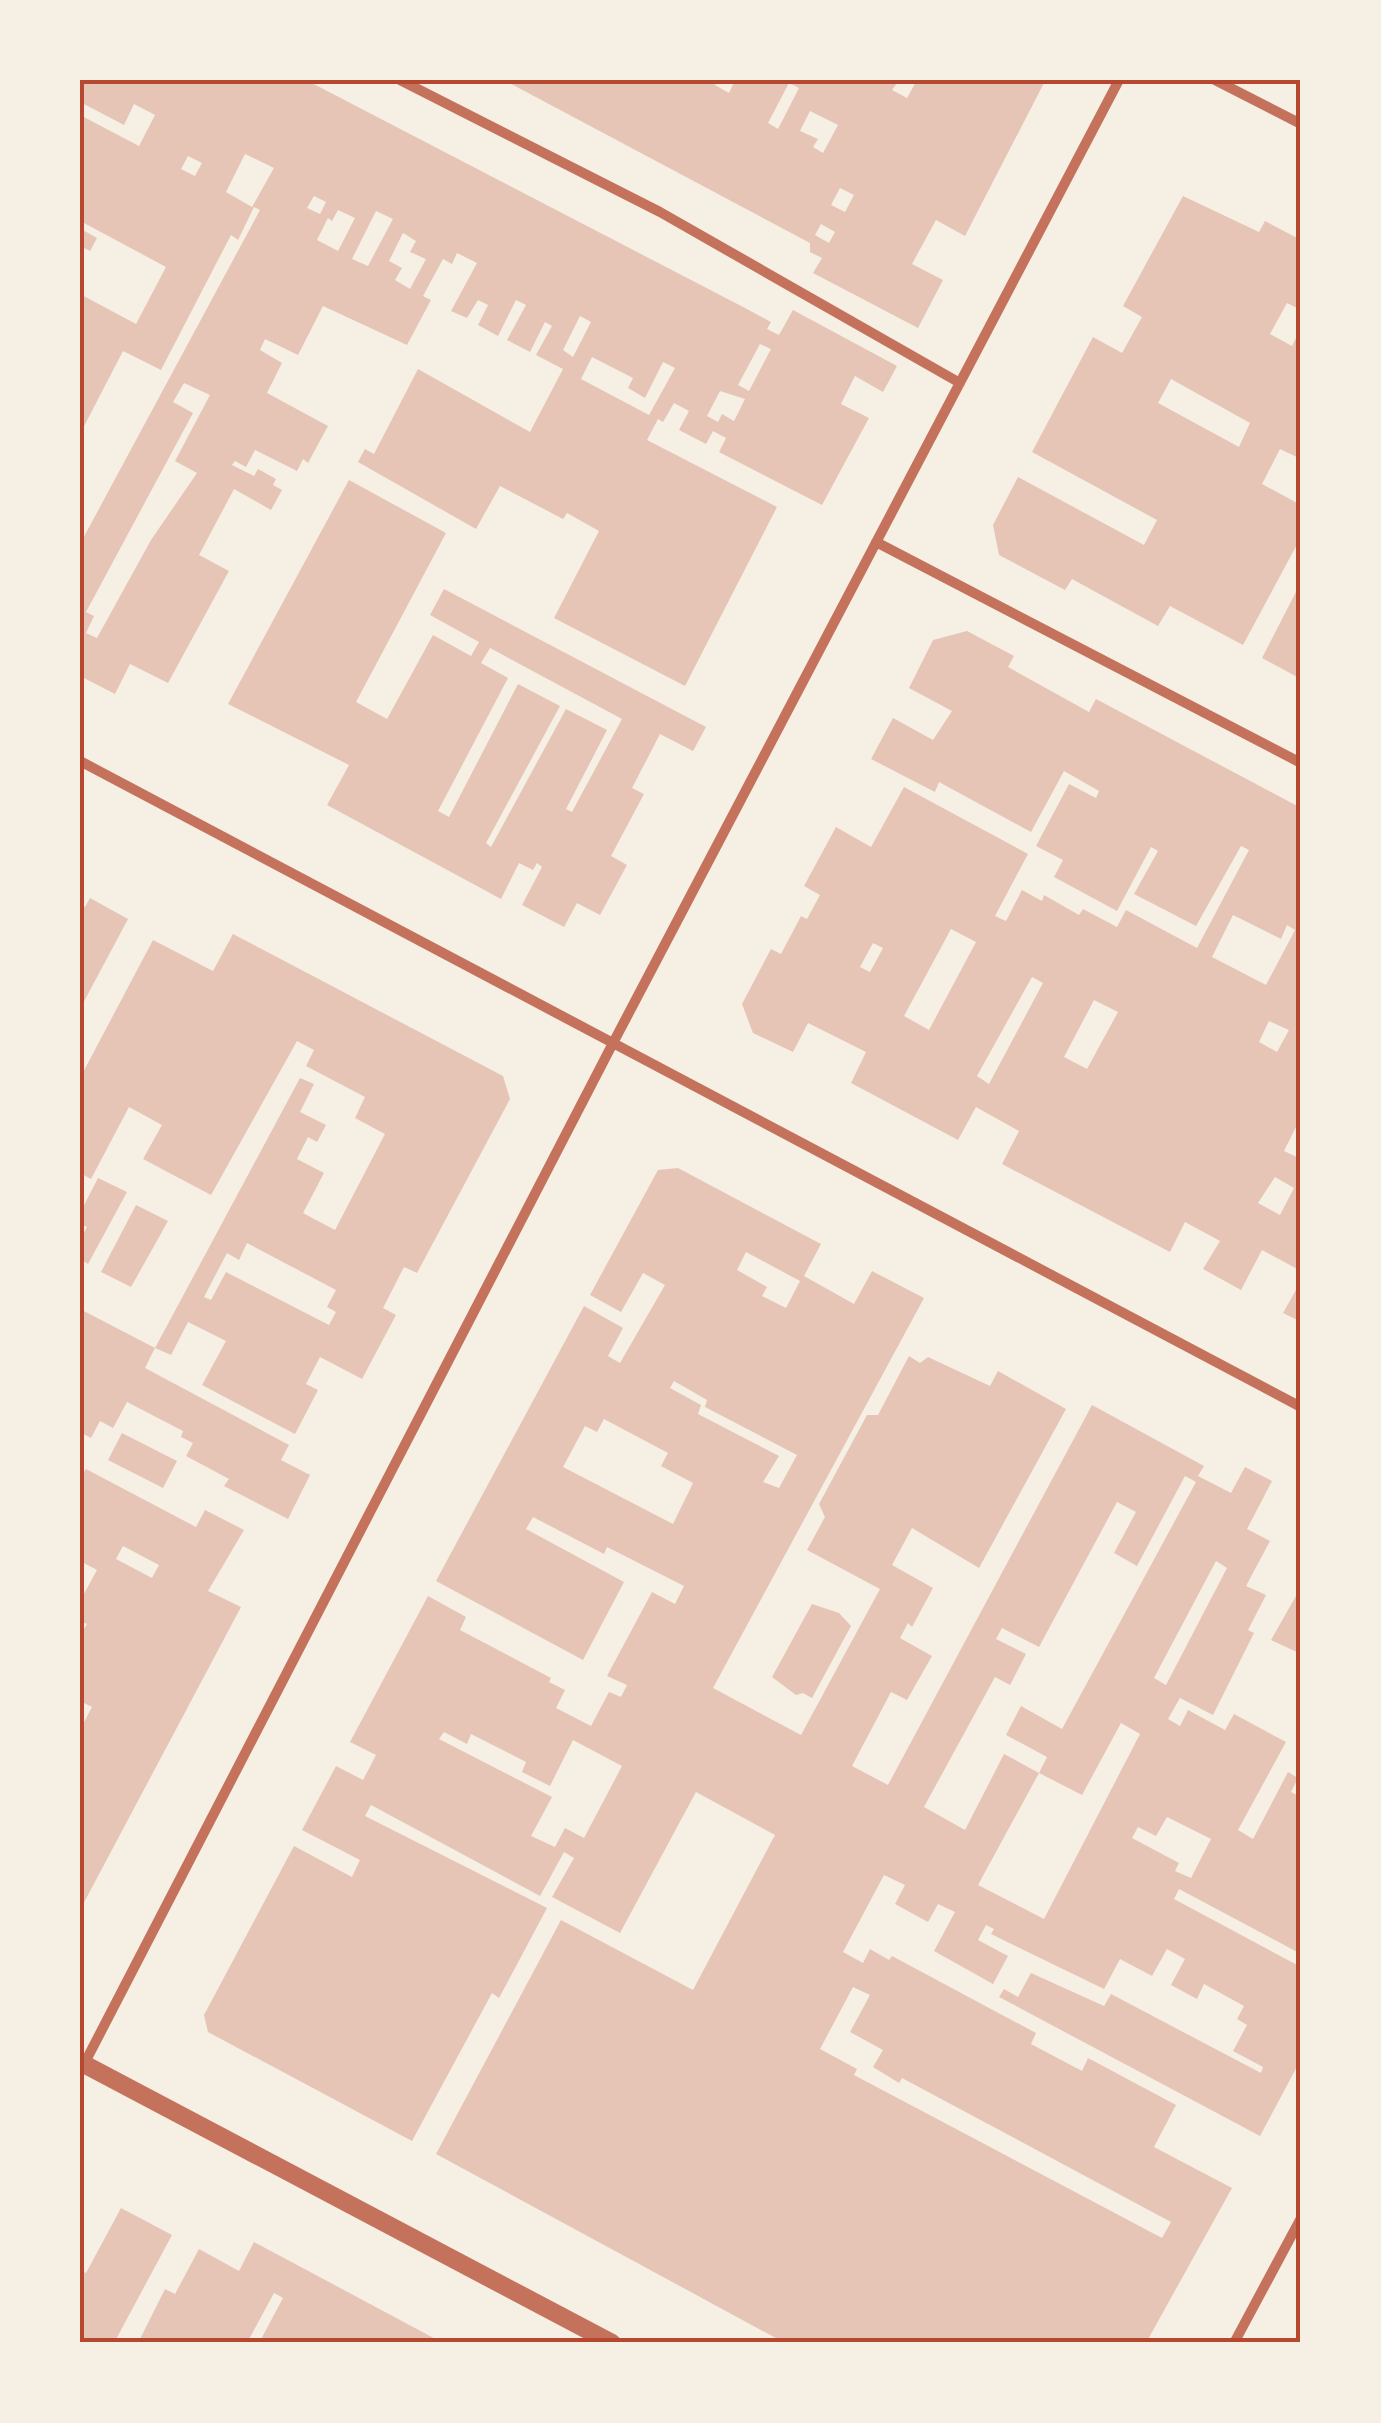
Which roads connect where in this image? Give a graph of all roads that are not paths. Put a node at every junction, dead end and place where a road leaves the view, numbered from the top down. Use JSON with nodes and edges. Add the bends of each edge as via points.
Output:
{"nodes":[{"id":1,"x":400,"y":80,"type":"edge"},
{"id":2,"x":1119,"y":80,"type":"edge"},
{"id":3,"x":1215,"y":80,"type":"edge"},
{"id":4,"x":1301,"y":124,"type":"edge"},
{"id":5,"x":960,"y":383,"type":"junction"},
{"id":6,"x":876,"y":542,"type":"junction"},
{"id":7,"x":80,"y":761,"type":"edge"},
{"id":8,"x":1301,"y":764,"type":"edge"},
{"id":9,"x":612,"y":1045,"type":"junction"},
{"id":10,"x":1301,"y":1407,"type":"edge"},
{"id":11,"x":81,"y":2066,"type":"edge"},
{"id":12,"x":1301,"y":2218,"type":"edge"},
{"id":13,"x":612,"y":2343,"type":"edge"},
{"id":14,"x":1234,"y":2343,"type":"edge"}],
"edges":[{"from":1,"to":5,"type":"street","via":[[660,212]]},
{"from":2,"to":5,"type":"street"},
{"from":3,"to":4,"type":"street"},
{"from":5,"to":6,"type":"street"},
{"from":6,"to":8,"type":"street"},
{"from":6,"to":9,"type":"street"},
{"from":7,"to":9,"type":"street"},
{"from":9,"to":10,"type":"street"},
{"from":9,"to":11,"type":"street"},
{"from":11,"to":13,"type":"street"},
{"from":12,"to":14,"type":"street"}]}
